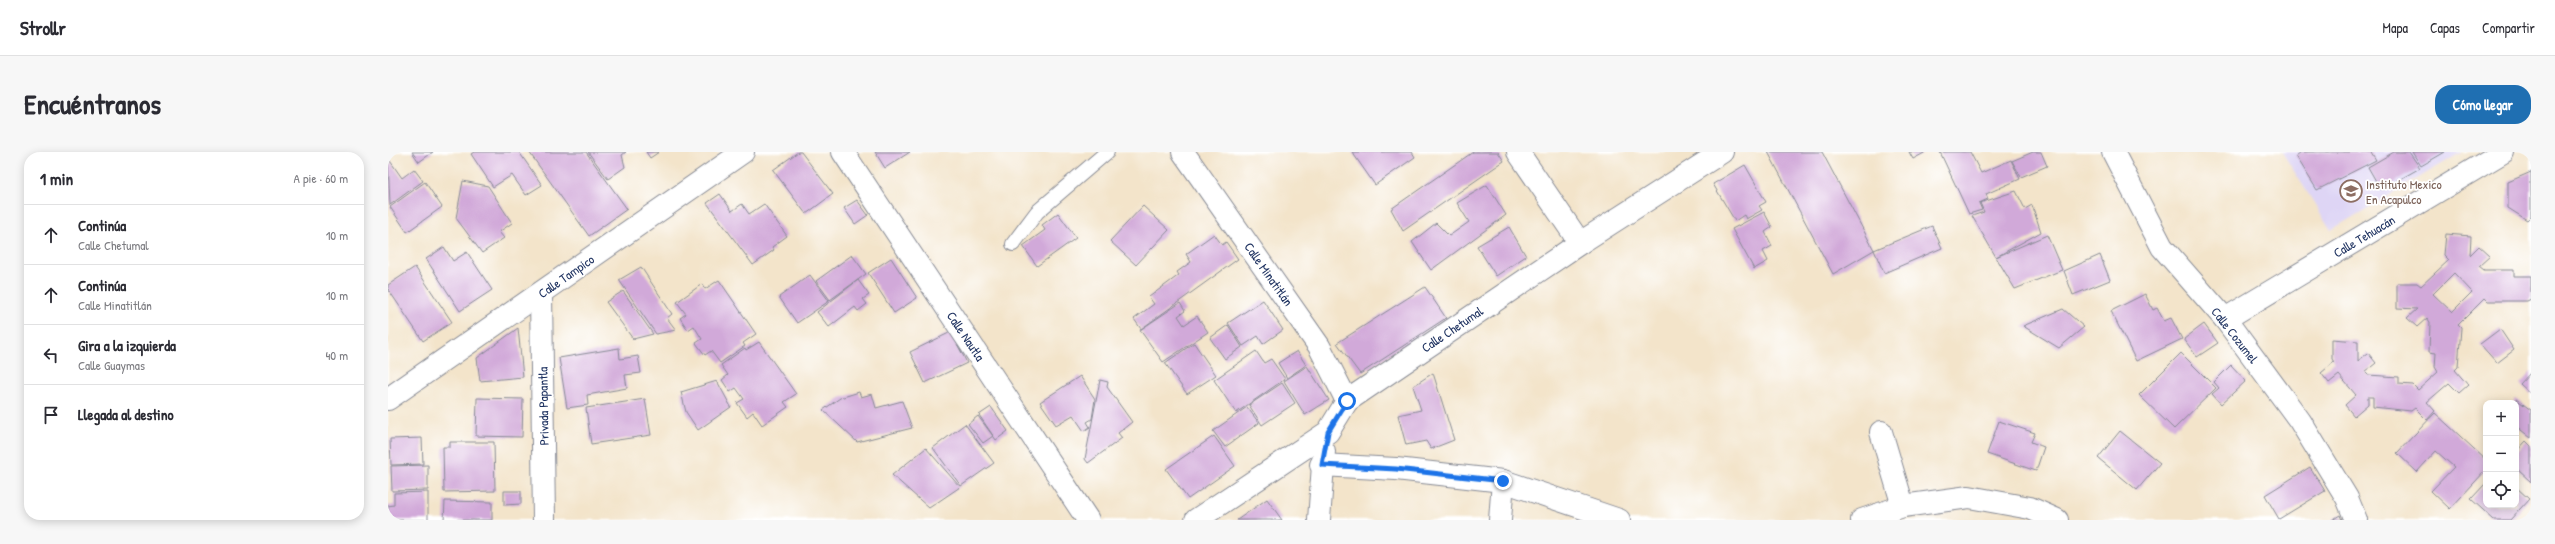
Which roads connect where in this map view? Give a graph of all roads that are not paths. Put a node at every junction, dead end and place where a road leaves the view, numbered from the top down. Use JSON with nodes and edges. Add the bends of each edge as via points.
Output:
{"nodes":[{"id":1,"x":743,"y":152,"type":"edge"},
{"id":2,"x":843,"y":152,"type":"edge"},
{"id":3,"x":1107,"y":152,"type":"edge"},
{"id":4,"x":1183,"y":152,"type":"edge"},
{"id":5,"x":1518,"y":152,"type":"edge"},
{"id":6,"x":1722,"y":152,"type":"edge"},
{"id":7,"x":2113,"y":152,"type":"edge"},
{"id":8,"x":2503,"y":152,"type":"edge"},
{"id":9,"x":1580,"y":242,"type":"junction"},
{"id":10,"x":1014,"y":244,"type":"dead end"},
{"id":11,"x":541,"y":293,"type":"junction"},
{"id":12,"x":2225,"y":319,"type":"junction"},
{"id":13,"x":388,"y":399,"type":"edge"},
{"id":14,"x":1347,"y":401,"type":"junction"},
{"id":15,"x":1328,"y":432,"type":"junction"},
{"id":16,"x":1881,"y":432,"type":"dead end"},
{"id":17,"x":1322,"y":465,"type":"junction"},
{"id":18,"x":1503,"y":481,"type":"junction"},
{"id":19,"x":1902,"y":506,"type":"junction"},
{"id":20,"x":544,"y":520,"type":"edge"},
{"id":21,"x":1088,"y":520,"type":"edge"},
{"id":22,"x":1196,"y":520,"type":"edge"},
{"id":23,"x":1318,"y":520,"type":"edge"},
{"id":24,"x":1500,"y":520,"type":"edge"},
{"id":25,"x":1619,"y":520,"type":"edge"},
{"id":26,"x":1862,"y":520,"type":"edge"},
{"id":27,"x":2057,"y":520,"type":"edge"},
{"id":28,"x":2356,"y":520,"type":"edge"}],
"edges":[{"from":1,"to":11,"type":"street","name":"Calle Tampico"},
{"from":2,"to":21,"type":"street","name":"Calle Nautla"},
{"from":3,"to":10,"type":"lane","via":[[1037,212]]},
{"from":4,"to":14,"type":"street","name":"Calle Minatitlán","via":[[1320,346]]},
{"from":5,"to":9,"type":"street"},
{"from":6,"to":9,"type":"street","name":"Calle Chetumal"},
{"from":7,"to":12,"type":"street","name":"Calle Cozumel","via":[[2162,247]]},
{"from":8,"to":12,"type":"street","name":"Calle Tehuacán"},
{"from":9,"to":14,"type":"street","name":"Calle Chetumal"},
{"from":11,"to":13,"type":"street","name":"Calle Tampico"},
{"from":11,"to":20,"type":"street","name":"Privada Papantla"},
{"from":12,"to":28,"type":"street","name":"Calle Cozumel","via":[[2300,421],[2347,498]]},
{"from":14,"to":15,"type":"street","name":"Calle Chetumal"},
{"from":15,"to":17,"type":"street"},
{"from":15,"to":22,"type":"street","name":"Calle Chetumal"},
{"from":16,"to":19,"type":"street"},
{"from":17,"to":18,"type":"street","via":[[1396,469]]},
{"from":17,"to":23,"type":"street"},
{"from":18,"to":24,"type":"street"},
{"from":18,"to":25,"type":"street"},
{"from":19,"to":26,"type":"street"},
{"from":19,"to":27,"type":"street","via":[[1969,498],[2030,508]]}]}
